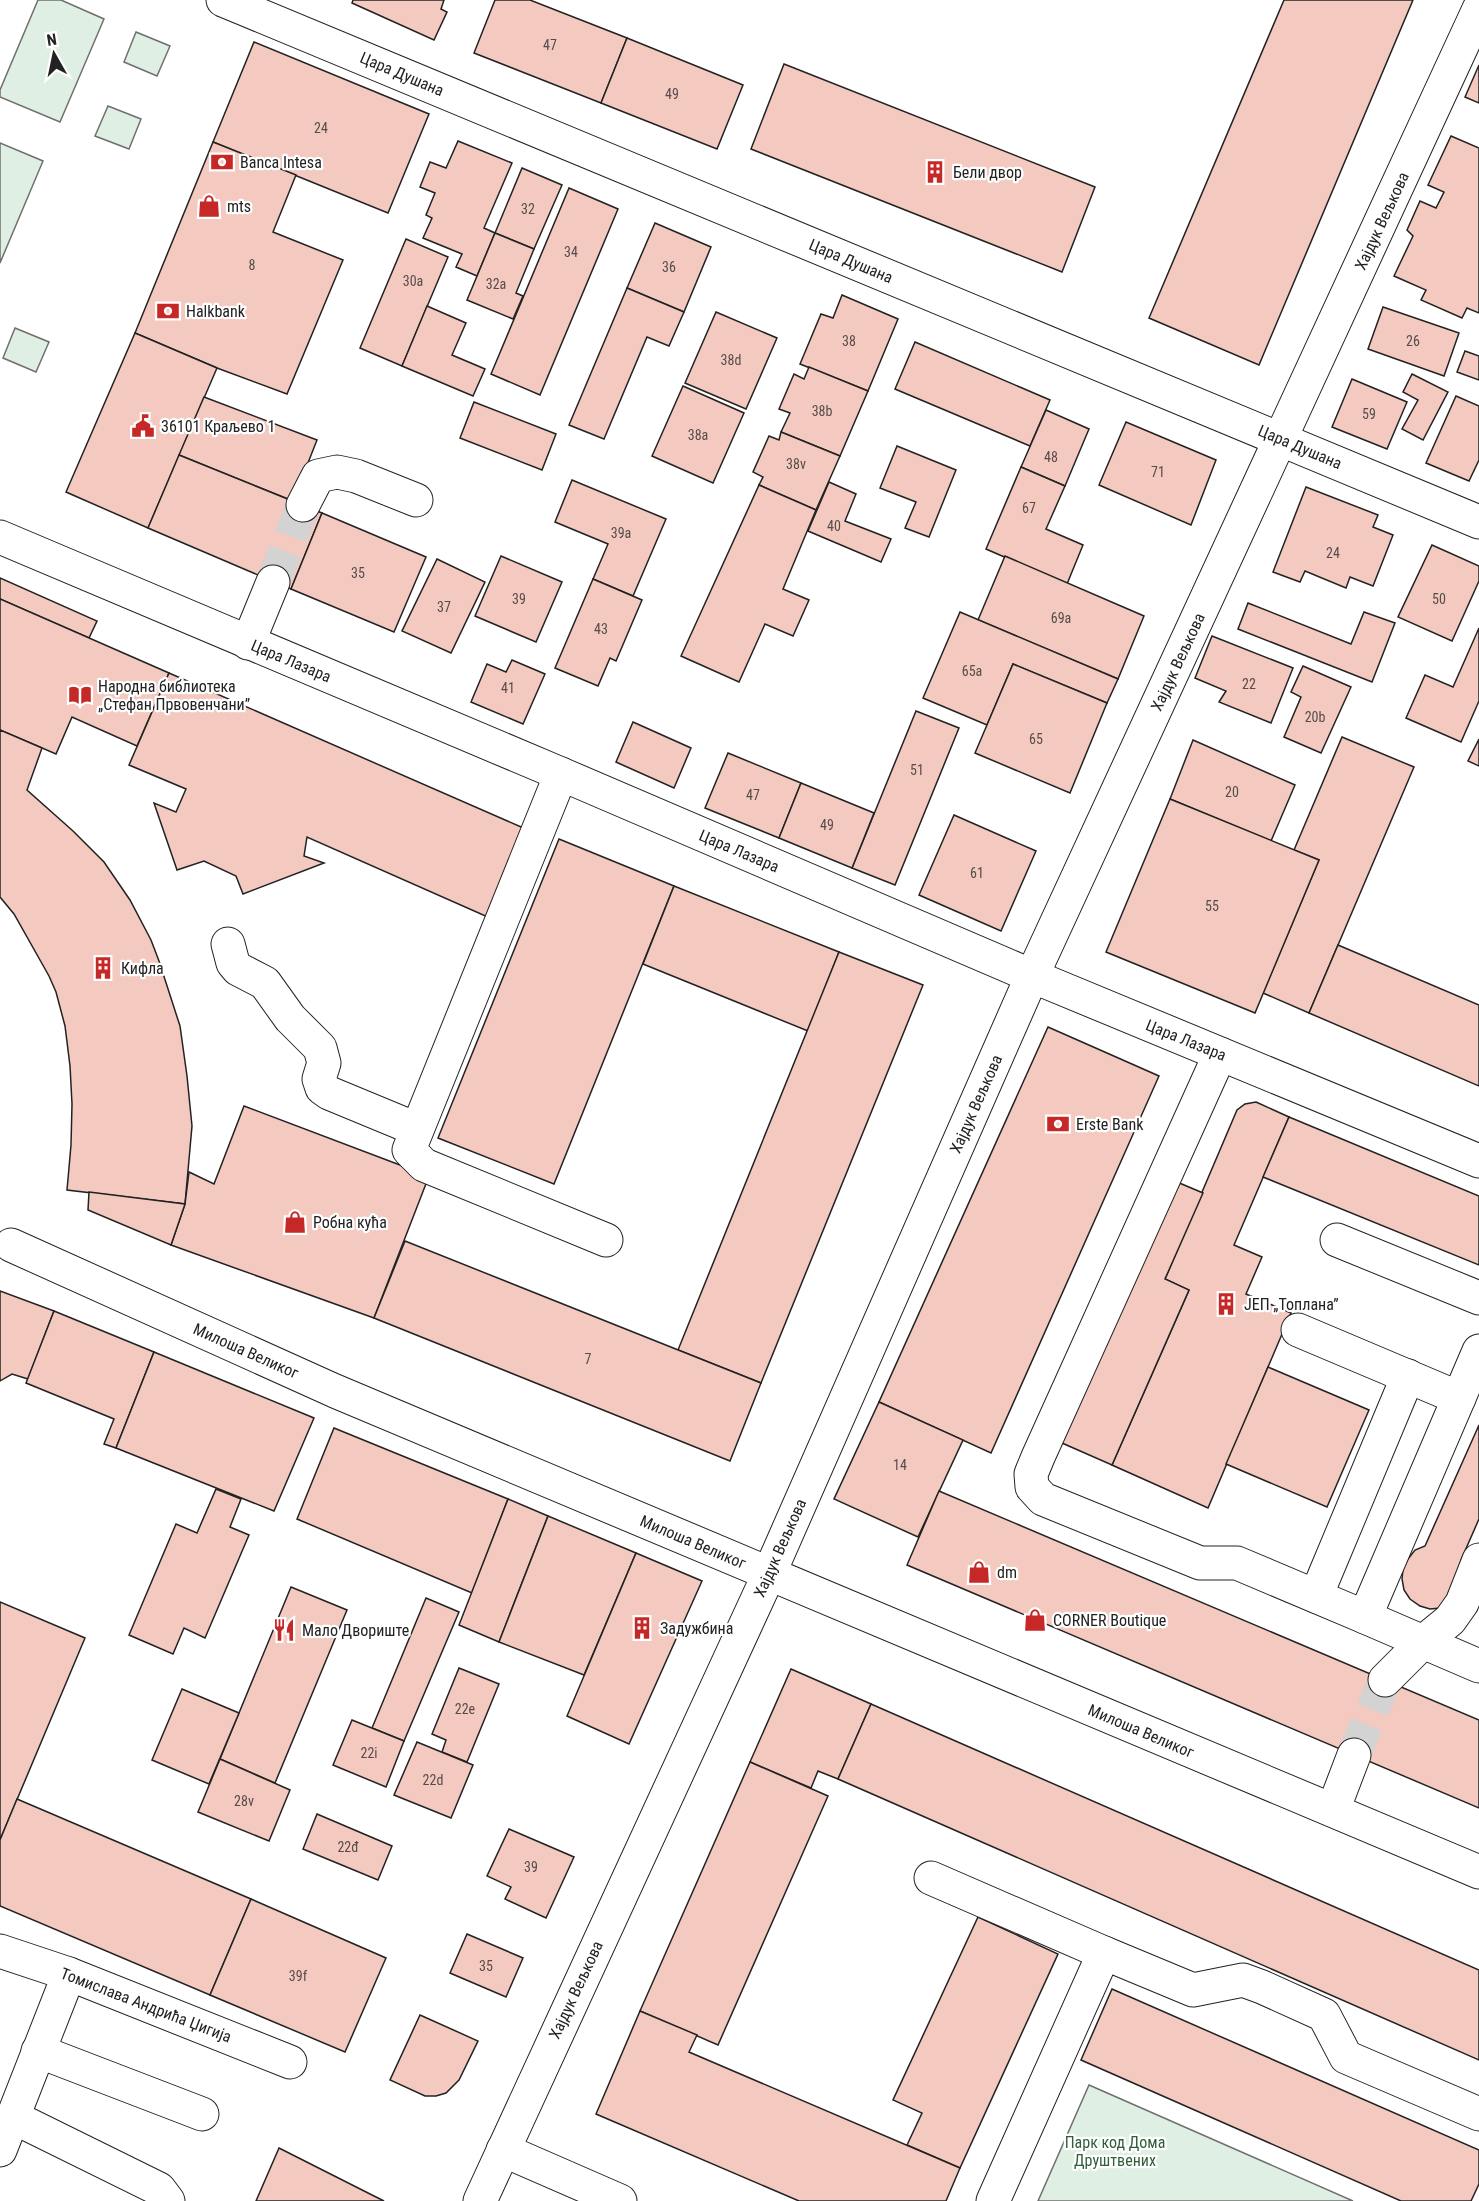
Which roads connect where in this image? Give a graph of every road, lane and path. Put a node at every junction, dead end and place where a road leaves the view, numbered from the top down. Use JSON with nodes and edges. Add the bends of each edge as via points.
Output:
{"nodes":[{"id":1,"x":223,"y":0,"type":"edge"},
{"id":2,"x":1479,"y":9,"type":"edge"},
{"id":3,"x":1281,"y":440,"type":"junction"},
{"id":4,"x":416,"y":500,"type":"dead end"},
{"id":5,"x":303,"y":505,"type":"tunnel mouth"},
{"id":6,"x":1479,"y":522,"type":"edge"},
{"id":7,"x":0,"y":537,"type":"edge"},
{"id":8,"x":273,"y":582,"type":"tunnel mouth"},
{"id":9,"x":248,"y":643,"type":"junction"},
{"id":10,"x":561,"y":774,"type":"junction"},
{"id":11,"x":228,"y":944,"type":"dead end"},
{"id":12,"x":1032,"y":976,"type":"junction"},
{"id":13,"x":1220,"y":1054,"type":"junction"},
{"id":14,"x":416,"y":1129,"type":"junction"},
{"id":15,"x":1479,"y":1161,"type":"edge"},
{"id":16,"x":606,"y":1240,"type":"dead end"},
{"id":17,"x":1337,"y":1240,"type":"dead end"},
{"id":18,"x":11,"y":1245,"type":"dead end"},
{"id":19,"x":1479,"y":1298,"type":"edge"},
{"id":20,"x":1298,"y":1330,"type":"dead end"},
{"id":21,"x":1479,"y":1351,"type":"edge"},
{"id":22,"x":1408,"y":1376,"type":"junction"},
{"id":23,"x":1460,"y":1398,"type":"junction"},
{"id":24,"x":1479,"y":1560,"type":"edge"},
{"id":25,"x":769,"y":1574,"type":"junction"},
{"id":26,"x":1316,"y":1596,"type":"junction"},
{"id":27,"x":1365,"y":1617,"type":"junction"},
{"id":28,"x":1423,"y":1642,"type":"junction"},
{"id":29,"x":1479,"y":1666,"type":"edge"},
{"id":30,"x":1385,"y":1680,"type":"tunnel mouth"},
{"id":31,"x":1354,"y":1755,"type":"tunnel mouth"},
{"id":32,"x":1333,"y":1810,"type":"junction"},
{"id":33,"x":1479,"y":1872,"type":"edge"},
{"id":34,"x":931,"y":1878,"type":"dead end"},
{"id":35,"x":0,"y":1951,"type":"edge"},
{"id":36,"x":1104,"y":1953,"type":"junction"},
{"id":37,"x":69,"y":1974,"type":"junction"},
{"id":38,"x":38,"y":2050,"type":"junction"},
{"id":39,"x":290,"y":2062,"type":"dead end"},
{"id":40,"x":201,"y":2114,"type":"dead end"},
{"id":41,"x":1479,"y":2114,"type":"edge"},
{"id":42,"x":13,"y":2117,"type":"junction"},
{"id":43,"x":0,"y":2150,"type":"edge"},
{"id":44,"x":503,"y":2150,"type":"junction"},
{"id":45,"x":168,"y":2201,"type":"edge"},
{"id":46,"x":480,"y":2201,"type":"edge"},
{"id":47,"x":620,"y":2201,"type":"edge"},
{"id":48,"x":993,"y":2201,"type":"edge"}],
"edges":[{"from":1,"to":3,"type":"street","name":"Цара Душана"},
{"from":2,"to":3,"type":"street","name":"Хајдук Вељкова"},
{"from":3,"to":6,"type":"street","name":"Цара Душана"},
{"from":3,"to":12,"type":"street","name":"Хајдук Вељкова"},
{"from":4,"to":5,"type":"street","via":[[337,472],[318,476]]},
{"from":7,"to":9,"type":"street","name":"Цара Лазара"},
{"from":8,"to":9,"type":"street"},
{"from":9,"to":10,"type":"street","name":"Цара Лазара"},
{"from":10,"to":12,"type":"street","name":"Цара Лазара"},
{"from":10,"to":14,"type":"street"},
{"from":11,"to":14,"type":"street","via":[[238,969],[265,984],[290,1018],[320,1048],[324,1063],[319,1079],[322,1088]]},
{"from":12,"to":13,"type":"street","name":"Цара Лазара"},
{"from":12,"to":25,"type":"street","name":"Хајдук Вељкова"},
{"from":13,"to":15,"type":"street","name":"Цара Лазара"},
{"from":13,"to":26,"type":"street","via":[[1038,1457],[1032,1487],[1043,1499],[1200,1563],[1237,1563]]},
{"from":14,"to":16,"type":"street","via":[[410,1150],[424,1165]]},
{"from":17,"to":19,"type":"street"},
{"from":18,"to":25,"type":"street","name":"Милоша Великог","via":[[335,1391]]},
{"from":20,"to":22,"type":"street"},
{"from":21,"to":23,"type":"street"},
{"from":22,"to":23,"type":"street"},
{"from":22,"to":26,"type":"street"},
{"from":23,"to":27,"type":"street"},
{"from":24,"to":28,"type":"street","via":[[1462,1603],[1450,1620]]},
{"from":25,"to":32,"type":"street","name":"Милоша Великог"},
{"from":25,"to":44,"type":"street","name":"Хајдук Вељкова"},
{"from":26,"to":27,"type":"street"},
{"from":27,"to":28,"type":"street"},
{"from":28,"to":29,"type":"street"},
{"from":28,"to":30,"type":"street"},
{"from":31,"to":32,"type":"street"},
{"from":32,"to":33,"type":"street","name":"Милоша Великог"},
{"from":34,"to":36,"type":"street"},
{"from":35,"to":37,"type":"street","name":"Томислава Андрића Џигија"},
{"from":36,"to":41,"type":"street","via":[[1193,1990],[1243,1980],[1262,1987],[1324,2015],[1346,2057]]},
{"from":36,"to":48,"type":"street"},
{"from":37,"to":38,"type":"street"},
{"from":37,"to":39,"type":"street","name":"Томислава Андрића Џигија"},
{"from":38,"to":40,"type":"street"},
{"from":38,"to":42,"type":"street"},
{"from":42,"to":43,"type":"street"},
{"from":42,"to":45,"type":"street","via":[[159,2189]]},
{"from":44,"to":46,"type":"street","name":"Хајдук Вељкова"},
{"from":44,"to":47,"type":"street"}]}
